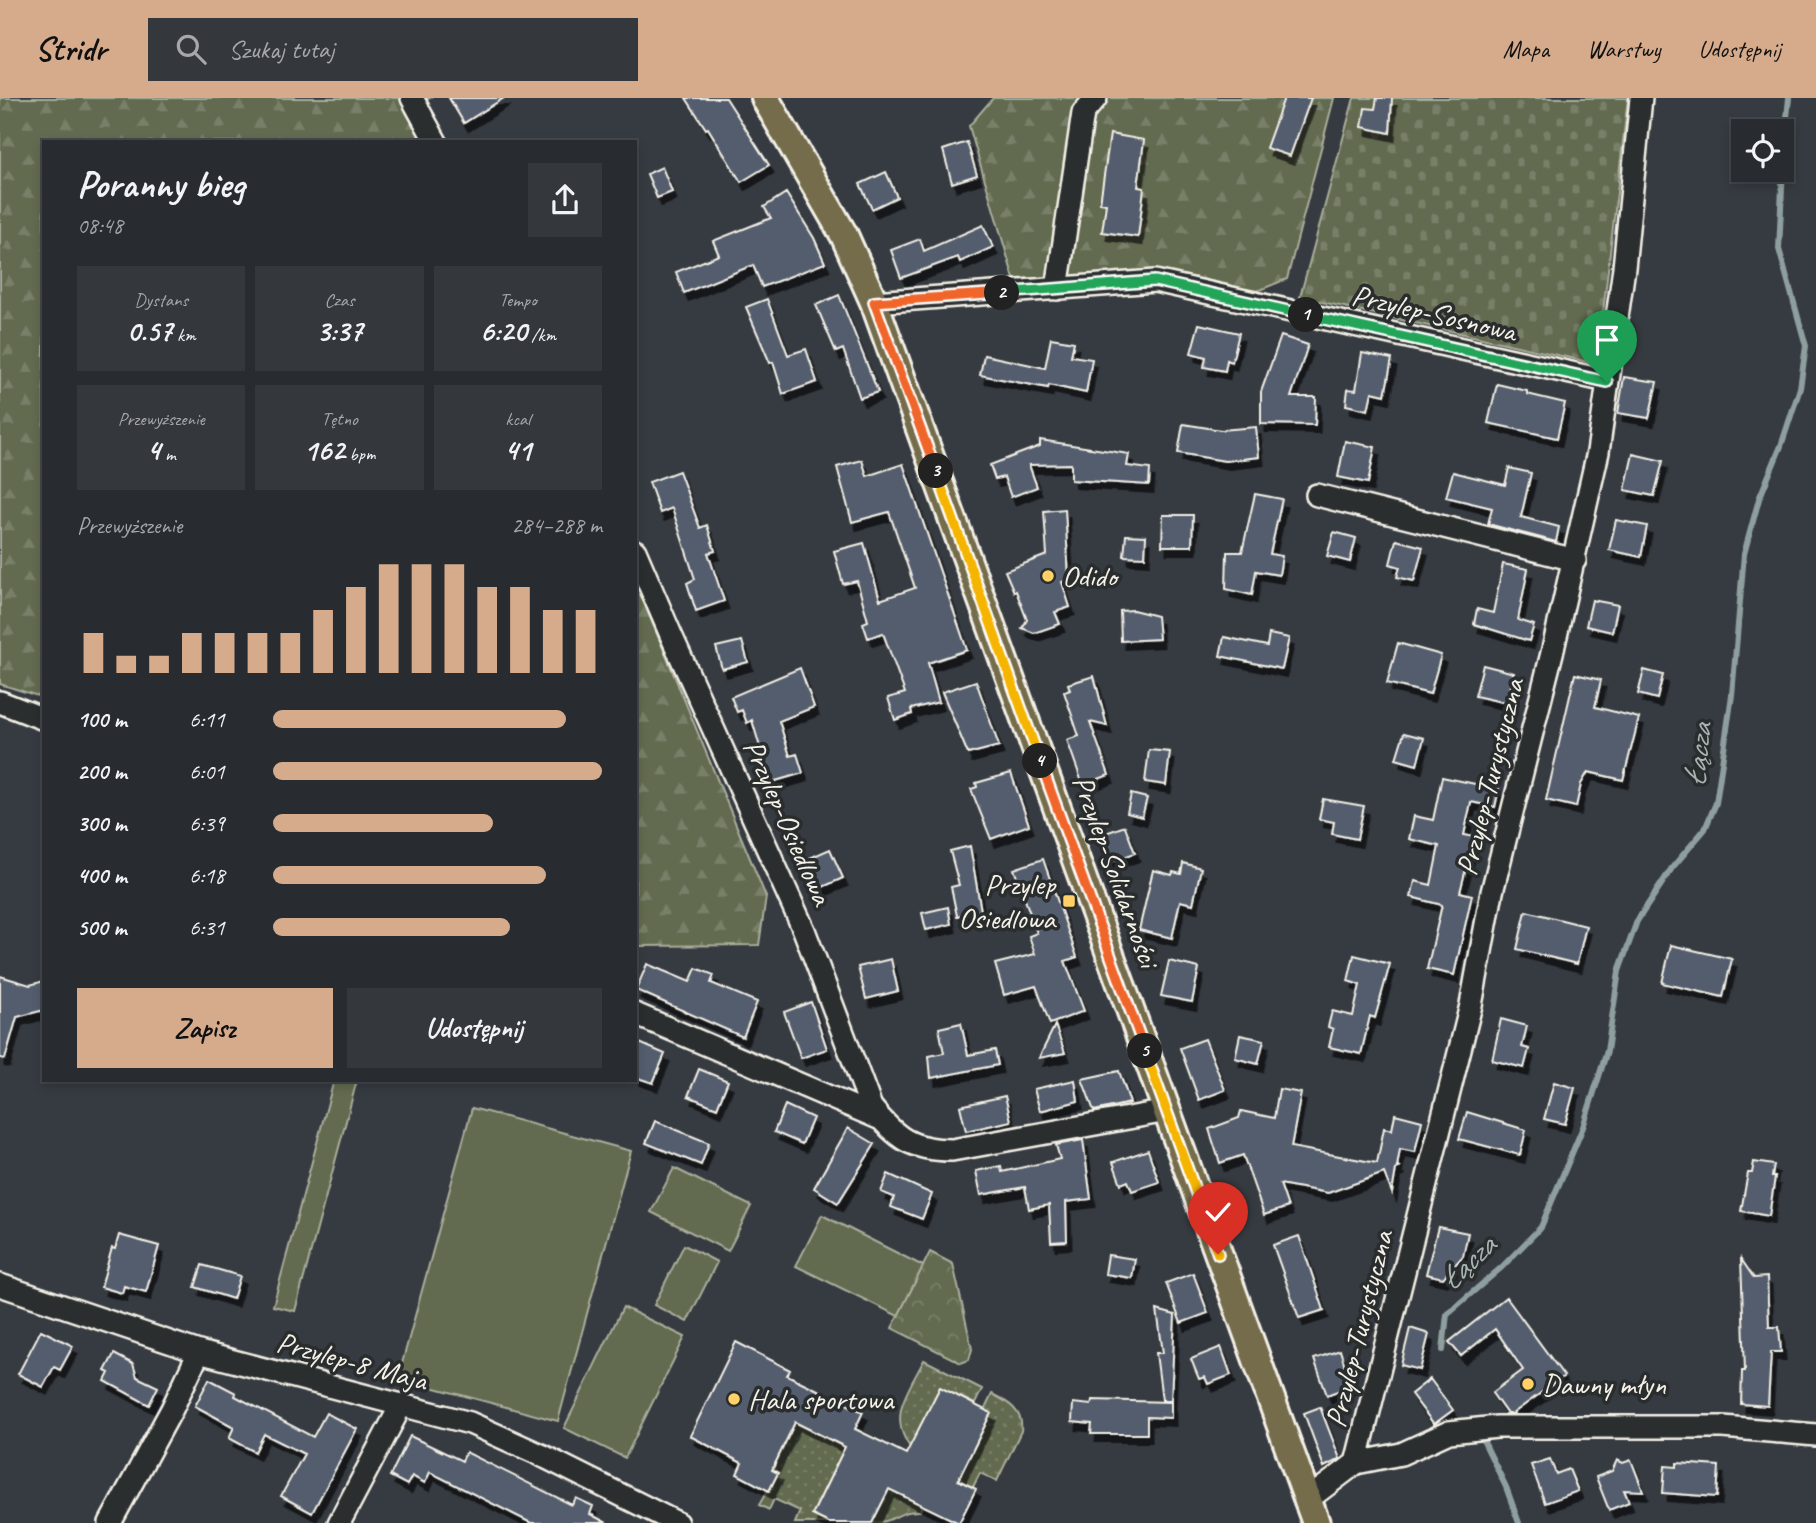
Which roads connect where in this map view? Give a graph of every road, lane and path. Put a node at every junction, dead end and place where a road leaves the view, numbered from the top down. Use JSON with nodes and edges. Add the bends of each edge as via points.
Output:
{"nodes":[{"id":1,"x":412,"y":98,"type":"edge"},
{"id":2,"x":765,"y":98,"type":"edge"},
{"id":3,"x":1096,"y":98,"type":"edge"},
{"id":4,"x":1641,"y":98,"type":"edge"},
{"id":5,"x":435,"y":140,"type":"edge"},
{"id":6,"x":1057,"y":289,"type":"junction"},
{"id":7,"x":874,"y":302,"type":"junction"},
{"id":8,"x":1607,"y":382,"type":"junction"},
{"id":9,"x":1317,"y":495,"type":"dead end"},
{"id":10,"x":637,"y":556,"type":"edge"},
{"id":11,"x":1574,"y":560,"type":"junction"},
{"id":12,"x":0,"y":702,"type":"edge"},
{"id":13,"x":42,"y":718,"type":"edge"},
{"id":14,"x":637,"y":1015,"type":"edge"},
{"id":15,"x":1167,"y":1111,"type":"junction"},
{"id":16,"x":881,"y":1119,"type":"junction"},
{"id":17,"x":0,"y":1285,"type":"edge"},
{"id":18,"x":199,"y":1352,"type":"junction"},
{"id":19,"x":399,"y":1404,"type":"junction"},
{"id":20,"x":1816,"y":1435,"type":"edge"},
{"id":21,"x":1356,"y":1463,"type":"junction"},
{"id":22,"x":1312,"y":1512,"type":"edge"},
{"id":23,"x":110,"y":1523,"type":"edge"},
{"id":24,"x":339,"y":1523,"type":"edge"},
{"id":25,"x":677,"y":1523,"type":"edge"}],
"edges":[{"from":1,"to":5,"type":"street"},
{"from":2,"to":7,"type":"main road","name":"Przylep-Solidarności","via":[[844,235]]},
{"from":3,"to":6,"type":"street","via":[[1083,113]]},
{"from":4,"to":8,"type":"street","name":"Przylep-Turystyczna"},
{"from":6,"to":7,"type":"street","name":"Przylep-Sosnowa"},
{"from":6,"to":8,"type":"street","name":"Przylep-Sosnowa","via":[[1155,281]]},
{"from":7,"to":15,"type":"main road","name":"Przylep-Solidarności"},
{"from":8,"to":11,"type":"street","name":"Przylep-Turystyczna","via":[[1598,452]]},
{"from":9,"to":11,"type":"street"},
{"from":10,"to":16,"type":"street","name":"Przylep-Osiedlowa","via":[[804,930],[871,1107]]},
{"from":11,"to":21,"type":"street","name":"Przylep-Turystyczna","via":[[1492,892],[1472,1005]]},
{"from":12,"to":13,"type":"street"},
{"from":14,"to":16,"type":"street","name":"Przylep-Osiedlowa"},
{"from":15,"to":16,"type":"street","name":"Przylep-Osiedlowa","via":[[953,1150],[910,1143]]},
{"from":15,"to":22,"type":"main road","name":"Przylep-Solidarności"},
{"from":17,"to":18,"type":"street","name":"Przylep-8 Maja"},
{"from":18,"to":19,"type":"street","name":"Przylep-8 Maja"},
{"from":18,"to":23,"type":"street"},
{"from":19,"to":24,"type":"street"},
{"from":19,"to":25,"type":"street","name":"Przylep-8 Maja","via":[[470,1423]]},
{"from":20,"to":21,"type":"street","via":[[1723,1427],[1497,1427],[1449,1432],[1401,1454]]},
{"from":21,"to":22,"type":"street"}]}
